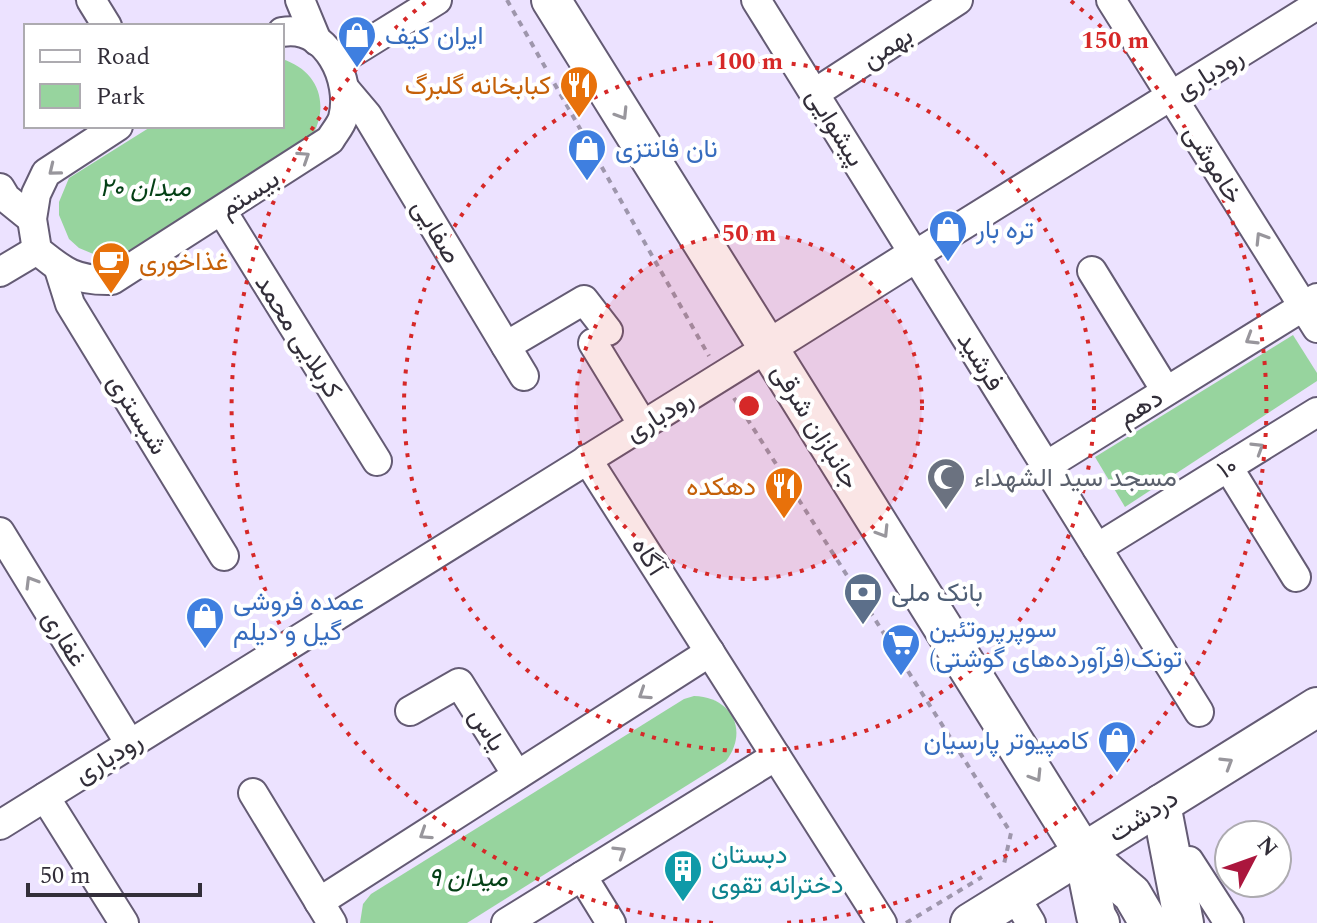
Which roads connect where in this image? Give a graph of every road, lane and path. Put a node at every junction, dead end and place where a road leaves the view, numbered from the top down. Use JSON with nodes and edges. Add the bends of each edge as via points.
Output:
{"nodes":[{"id":1,"x":91,"y":0,"type":"edge"},
{"id":2,"x":300,"y":0,"type":"edge"},
{"id":3,"x":437,"y":0,"type":"edge"},
{"id":4,"x":507,"y":0,"type":"edge"},
{"id":5,"x":551,"y":0,"type":"edge"},
{"id":6,"x":756,"y":0,"type":"edge"},
{"id":7,"x":958,"y":0,"type":"edge"},
{"id":8,"x":1111,"y":0,"type":"edge"},
{"id":9,"x":1317,"y":5,"type":"edge"},
{"id":10,"x":106,"y":24,"type":"edge"},
{"id":11,"x":284,"y":32,"type":"edge"},
{"id":12,"x":317,"y":41,"type":"junction"},
{"id":13,"x":337,"y":62,"type":"junction"},
{"id":14,"x":345,"y":89,"type":"junction"},
{"id":15,"x":815,"y":93,"type":"junction"},
{"id":16,"x":1172,"y":96,"type":"junction"},
{"id":17,"x":115,"y":128,"type":"edge"},
{"id":18,"x":0,"y":188,"type":"edge"},
{"id":19,"x":222,"y":211,"type":"junction"},
{"id":20,"x":32,"y":219,"type":"junction"},
{"id":21,"x":37,"y":250,"type":"junction"},
{"id":22,"x":915,"y":255,"type":"junction"},
{"id":23,"x":59,"y":269,"type":"junction"},
{"id":24,"x":1092,"y":271,"type":"dead end"},
{"id":25,"x":0,"y":272,"type":"edge"},
{"id":26,"x":1313,"y":311,"type":"edge"},
{"id":27,"x":506,"y":346,"type":"junction"},
{"id":28,"x":767,"y":348,"type":"junction"},
{"id":29,"x":524,"y":376,"type":"dead end"},
{"id":30,"x":721,"y":377,"type":"junction"},
{"id":31,"x":1166,"y":391,"type":"junction"},
{"id":32,"x":1317,"y":412,"type":"edge"},
{"id":33,"x":643,"y":425,"type":"junction"},
{"id":34,"x":587,"y":459,"type":"junction"},
{"id":35,"x":377,"y":461,"type":"dead end"},
{"id":36,"x":1046,"y":466,"type":"junction"},
{"id":37,"x":1228,"y":467,"type":"junction"},
{"id":38,"x":0,"y":532,"type":"edge"},
{"id":39,"x":1097,"y":548,"type":"junction"},
{"id":40,"x":224,"y":556,"type":"dead end"},
{"id":41,"x":1296,"y":577,"type":"dead end"},
{"id":42,"x":710,"y":652,"type":"junction"},
{"id":43,"x":1317,"y":707,"type":"edge"},
{"id":44,"x":410,"y":711,"type":"dead end"},
{"id":45,"x":1199,"y":712,"type":"dead end"},
{"id":46,"x":130,"y":744,"type":"junction"},
{"id":47,"x":776,"y":756,"type":"junction"},
{"id":48,"x":517,"y":775,"type":"junction"},
{"id":49,"x":253,"y":793,"type":"dead end"},
{"id":50,"x":45,"y":797,"type":"junction"},
{"id":51,"x":1161,"y":804,"type":"junction"},
{"id":52,"x":0,"y":825,"type":"edge"},
{"id":53,"x":1083,"y":852,"type":"junction"},
{"id":54,"x":1189,"y":861,"type":"dead end"},
{"id":55,"x":582,"y":876,"type":"junction"},
{"id":56,"x":1023,"y":909,"type":"edge"},
{"id":57,"x":325,"y":912,"type":"edge"},
{"id":58,"x":124,"y":923,"type":"edge"},
{"id":59,"x":506,"y":923,"type":"edge"},
{"id":60,"x":611,"y":923,"type":"edge"},
{"id":61,"x":882,"y":923,"type":"edge"},
{"id":62,"x":906,"y":923,"type":"edge"},
{"id":63,"x":970,"y":923,"type":"edge"},
{"id":64,"x":1100,"y":923,"type":"edge"},
{"id":65,"x":1149,"y":923,"type":"edge"},
{"id":66,"x":1184,"y":923,"type":"edge"},
{"id":67,"x":1229,"y":923,"type":"edge"}],
"edges":[{"from":1,"to":10,"type":"street"},
{"from":2,"to":12,"type":"street"},
{"from":3,"to":13,"type":"street"},
{"from":4,"to":30,"type":"path"},
{"from":5,"to":28,"type":"main road","name":"جانبازان شرقی","one_way":true},
{"from":6,"to":15,"type":"street","name":"پیشوایی"},
{"from":7,"to":15,"type":"street","name":"بهمن"},
{"from":8,"to":16,"type":"street","name":"خاموشی"},
{"from":9,"to":16,"type":"street","name":"رودباری"},
{"from":11,"to":12,"type":"street"},
{"from":12,"to":13,"type":"street","name":"بیستم"},
{"from":13,"to":14,"type":"street","name":"بیستم"},
{"from":19,"to":14,"type":"street","name":"بیستم","one_way":true,"via":[[330,140],[343,119]]},
{"from":14,"to":27,"type":"street","name":"صفایی","via":[[367,115]]},
{"from":15,"to":22,"type":"street","name":"پیشوایی"},
{"from":16,"to":22,"type":"street","name":"رودباری"},
{"from":26,"to":16,"type":"street","name":"خاموشی","one_way":true},
{"from":17,"to":20,"type":"street","one_way":true,"via":[[46,173]]},
{"from":18,"to":20,"type":"street"},
{"from":19,"to":23,"type":"street","name":"بیستم","via":[[112,280],[87,281]]},
{"from":19,"to":35,"type":"street","name":"کربلایی محمد"},
{"from":20,"to":21,"type":"street"},
{"from":21,"to":23,"type":"street","name":"بیستم"},
{"from":21,"to":25,"type":"street"},
{"from":22,"to":28,"type":"street","name":"رودباری"},
{"from":22,"to":36,"type":"street","name":"فرشید"},
{"from":23,"to":40,"type":"street","name":"شبستری","via":[[70,304]]},
{"from":24,"to":31,"type":"street"},
{"from":26,"to":31,"type":"street","name":"دهم","one_way":true},
{"from":27,"to":29,"type":"street","name":"صفایی"},
{"from":27,"to":33,"type":"street","via":[[584,300]]},
{"from":28,"to":30,"type":"street","name":"رودباری"},
{"from":28,"to":53,"type":"main road","name":"جانبازان شرقی","one_way":true},
{"from":30,"to":33,"type":"street","name":"رودباری"},
{"from":30,"to":62,"type":"path","via":[[1011,833],[1004,864]]},
{"from":31,"to":36,"type":"street","name":"دهم"},
{"from":37,"to":32,"type":"street","name":"۱۰","one_way":true},
{"from":33,"to":34,"type":"street","name":"رودباری"},
{"from":34,"to":42,"type":"street","name":"آگاه"},
{"from":34,"to":46,"type":"street","name":"رودباری"},
{"from":36,"to":39,"type":"street"},
{"from":37,"to":39,"type":"street","name":"۱۰"},
{"from":37,"to":41,"type":"street"},
{"from":46,"to":38,"type":"street","name":"غفاری","one_way":true},
{"from":39,"to":45,"type":"street"},
{"from":42,"to":47,"type":"street"},
{"from":42,"to":48,"type":"street","one_way":true},
{"from":51,"to":43,"type":"main road","name":"دردشت","one_way":true},
{"from":44,"to":48,"type":"street","name":"یاس","via":[[459,683]]},
{"from":46,"to":50,"type":"street","name":"رودباری"},
{"from":55,"to":47,"type":"street","one_way":true},
{"from":47,"to":61,"type":"street"},
{"from":48,"to":57,"type":"street","one_way":true},
{"from":49,"to":57,"type":"street"},
{"from":50,"to":52,"type":"street","name":"رودباری"},
{"from":50,"to":58,"type":"street"},
{"from":51,"to":53,"type":"main road","name":"دردشت"},
{"from":51,"to":66,"type":"main road"},
{"from":53,"to":56,"type":"main road","name":"دردشت"},
{"from":53,"to":64,"type":"main road"},
{"from":53,"to":65,"type":"main road","via":[[1132,894]]},
{"from":54,"to":67,"type":"street"},
{"from":55,"to":59,"type":"street"},
{"from":55,"to":60,"type":"street"},
{"from":56,"to":63,"type":"main road","name":"دردشت"}]}
